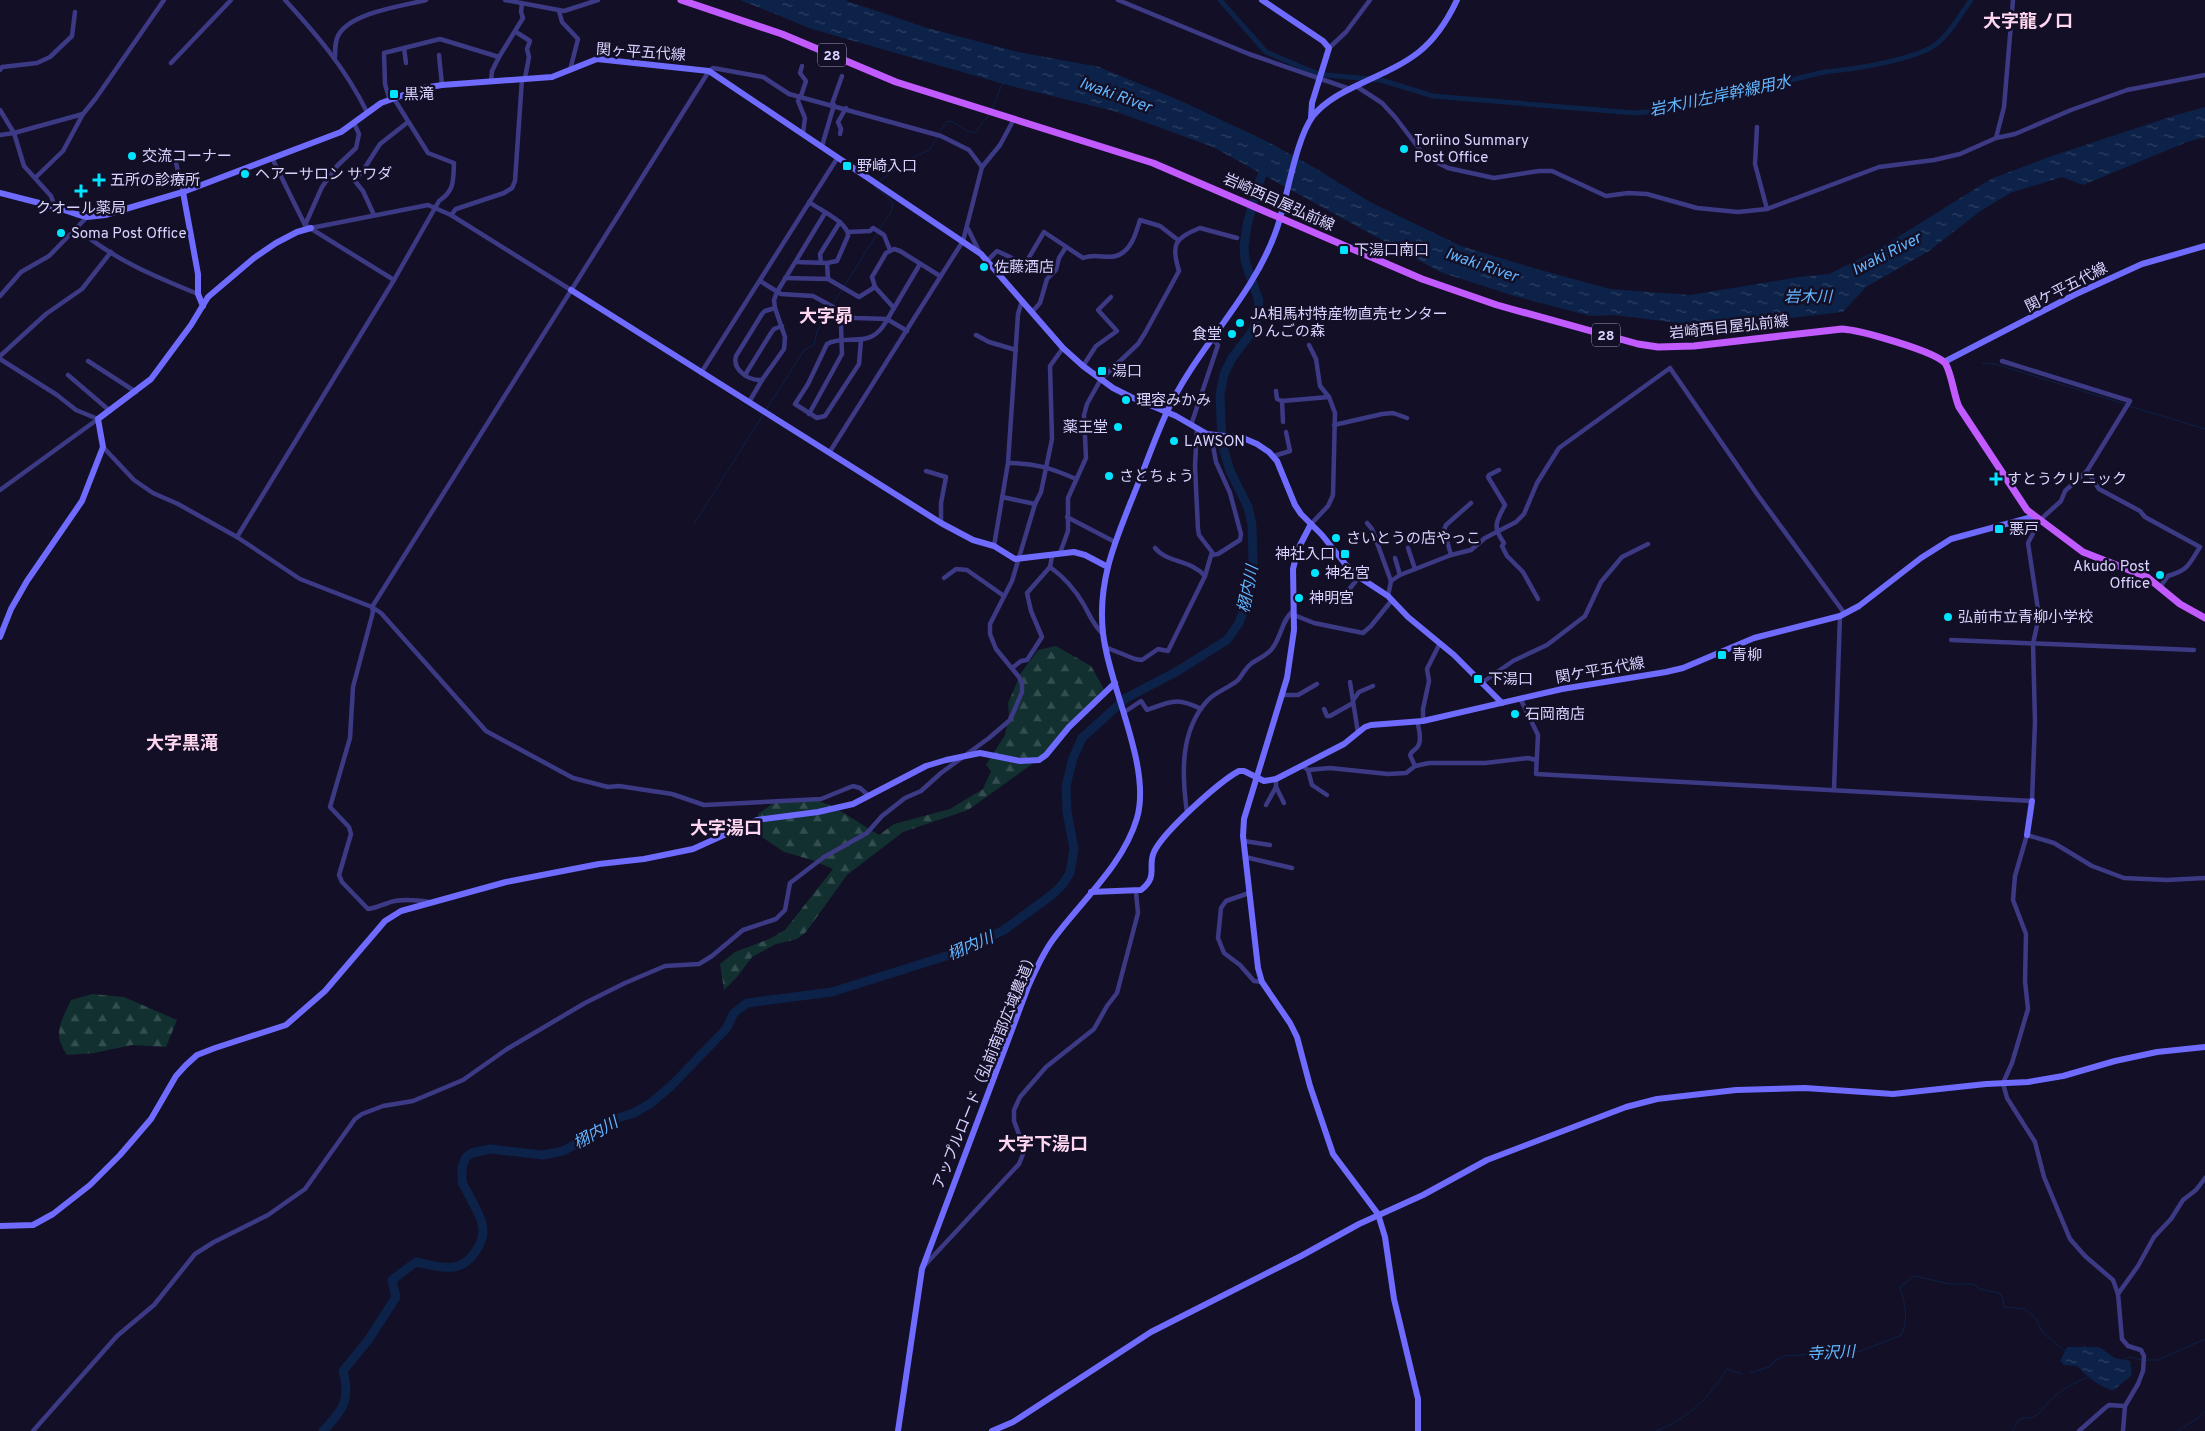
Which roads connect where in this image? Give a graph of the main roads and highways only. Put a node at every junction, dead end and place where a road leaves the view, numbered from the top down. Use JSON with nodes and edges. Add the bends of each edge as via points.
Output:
{"nodes":[{"id":1,"x":681,"y":0,"type":"edge"},
{"id":2,"x":2205,"y":618,"type":"edge"}],
"edges":[{"from":1,"to":2,"type":"main road","name":"岩崎西目屋弘前線","number":"28","via":[[782,34],[896,82],[1129,154],[1443,288],[1497,305],[1638,344],[1680,347],[1842,329],[1929,355],[1944,362],[1948,368],[1960,407],[2020,502],[2083,552],[2140,574]]}]}
